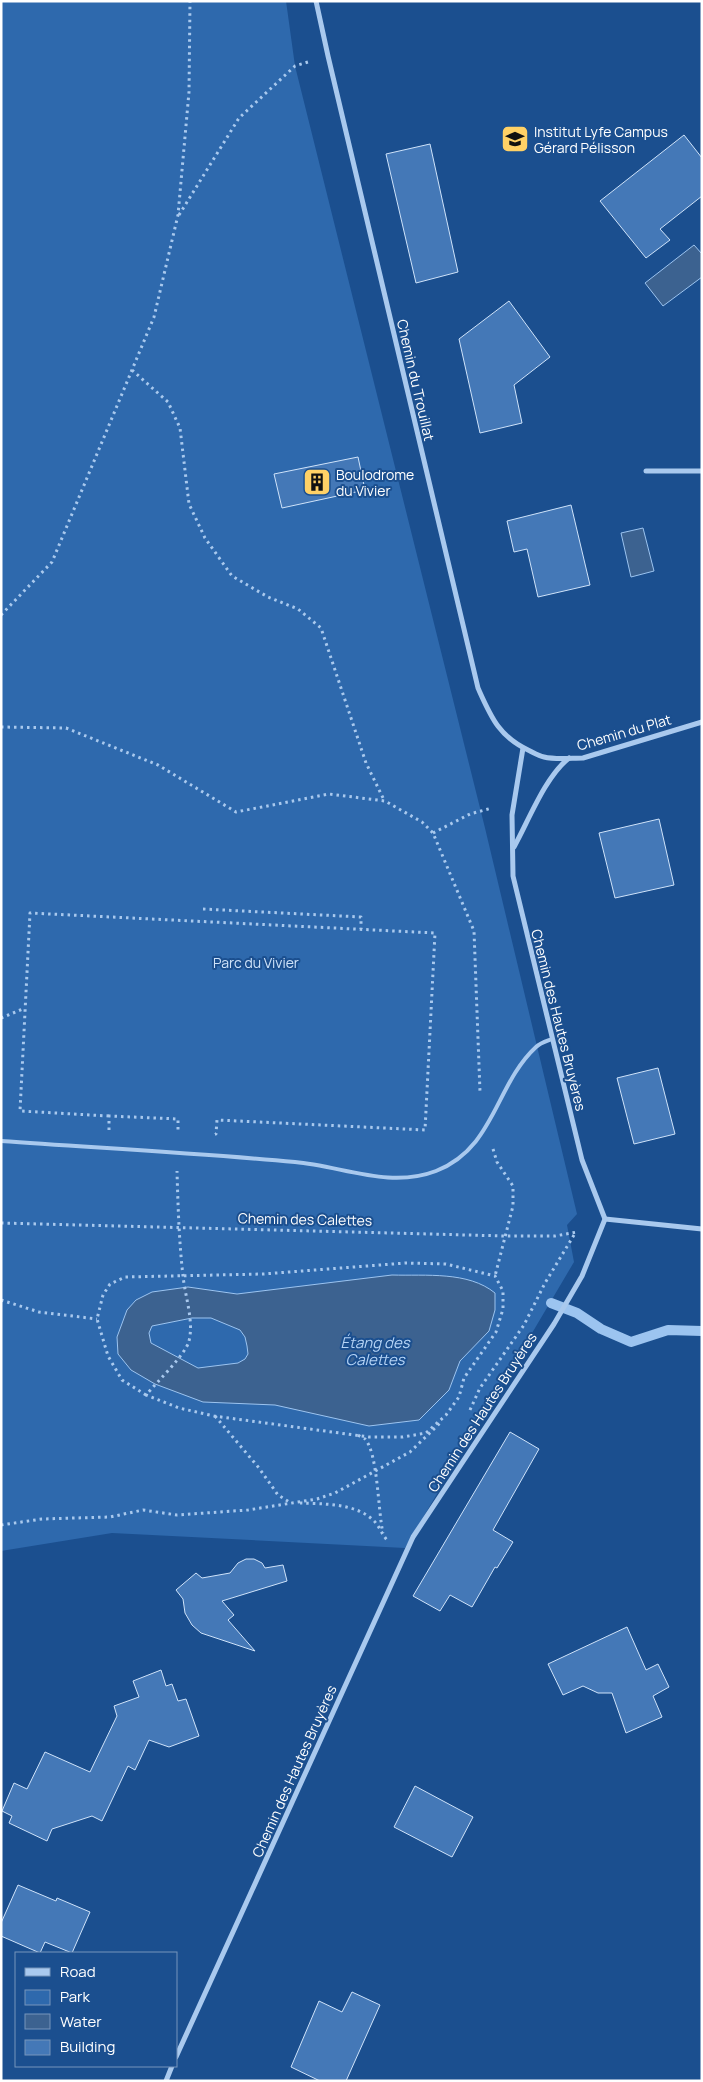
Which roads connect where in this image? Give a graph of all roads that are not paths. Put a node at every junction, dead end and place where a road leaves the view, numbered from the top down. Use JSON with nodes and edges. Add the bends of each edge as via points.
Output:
{"nodes":[{"id":1,"x":316,"y":1,"type":"edge"},
{"id":2,"x":646,"y":471,"type":"dead end"},
{"id":3,"x":702,"y":471,"type":"edge"},
{"id":4,"x":702,"y":722,"type":"edge"},
{"id":5,"x":523,"y":748,"type":"junction"},
{"id":6,"x":569,"y":758,"type":"junction"},
{"id":7,"x":514,"y":848,"type":"junction"},
{"id":8,"x":552,"y":1039,"type":"junction"},
{"id":9,"x":1,"y":1141,"type":"edge"},
{"id":10,"x":605,"y":1219,"type":"junction"},
{"id":11,"x":702,"y":1229,"type":"edge"},
{"id":12,"x":178,"y":2053,"type":"edge"},
{"id":13,"x":172,"y":2067,"type":"edge"},
{"id":14,"x":166,"y":2081,"type":"edge"}],
"edges":[{"from":1,"to":5,"type":"street","name":"Chemin du Trouillat","via":[[478,688],[492,720],[509,740]]},
{"from":2,"to":3,"type":"street"},
{"from":4,"to":6,"type":"street","name":"Chemin du Plat","via":[[583,758]]},
{"from":5,"to":6,"type":"street","name":"Chemin du Plat","via":[[544,757]]},
{"from":5,"to":7,"type":"street","name":"Chemin des Hautes Bruyères","via":[[512,815]]},
{"from":6,"to":7,"type":"street","via":[[546,786]]},
{"from":7,"to":8,"type":"street","name":"Chemin des Hautes Bruyères","via":[[513,876]]},
{"from":8,"to":9,"type":"lane","via":[[537,1045],[518,1068],[483,1133],[463,1155],[436,1171],[398,1178],[301,1162]]},
{"from":8,"to":10,"type":"street","name":"Chemin des Hautes Bruyères","via":[[582,1160]]},
{"from":10,"to":11,"type":"street"},
{"from":10,"to":12,"type":"street","name":"Chemin des Hautes Bruyères","via":[[582,1276],[558,1317],[413,1537]]},
{"from":13,"to":14,"type":"street"}]}
